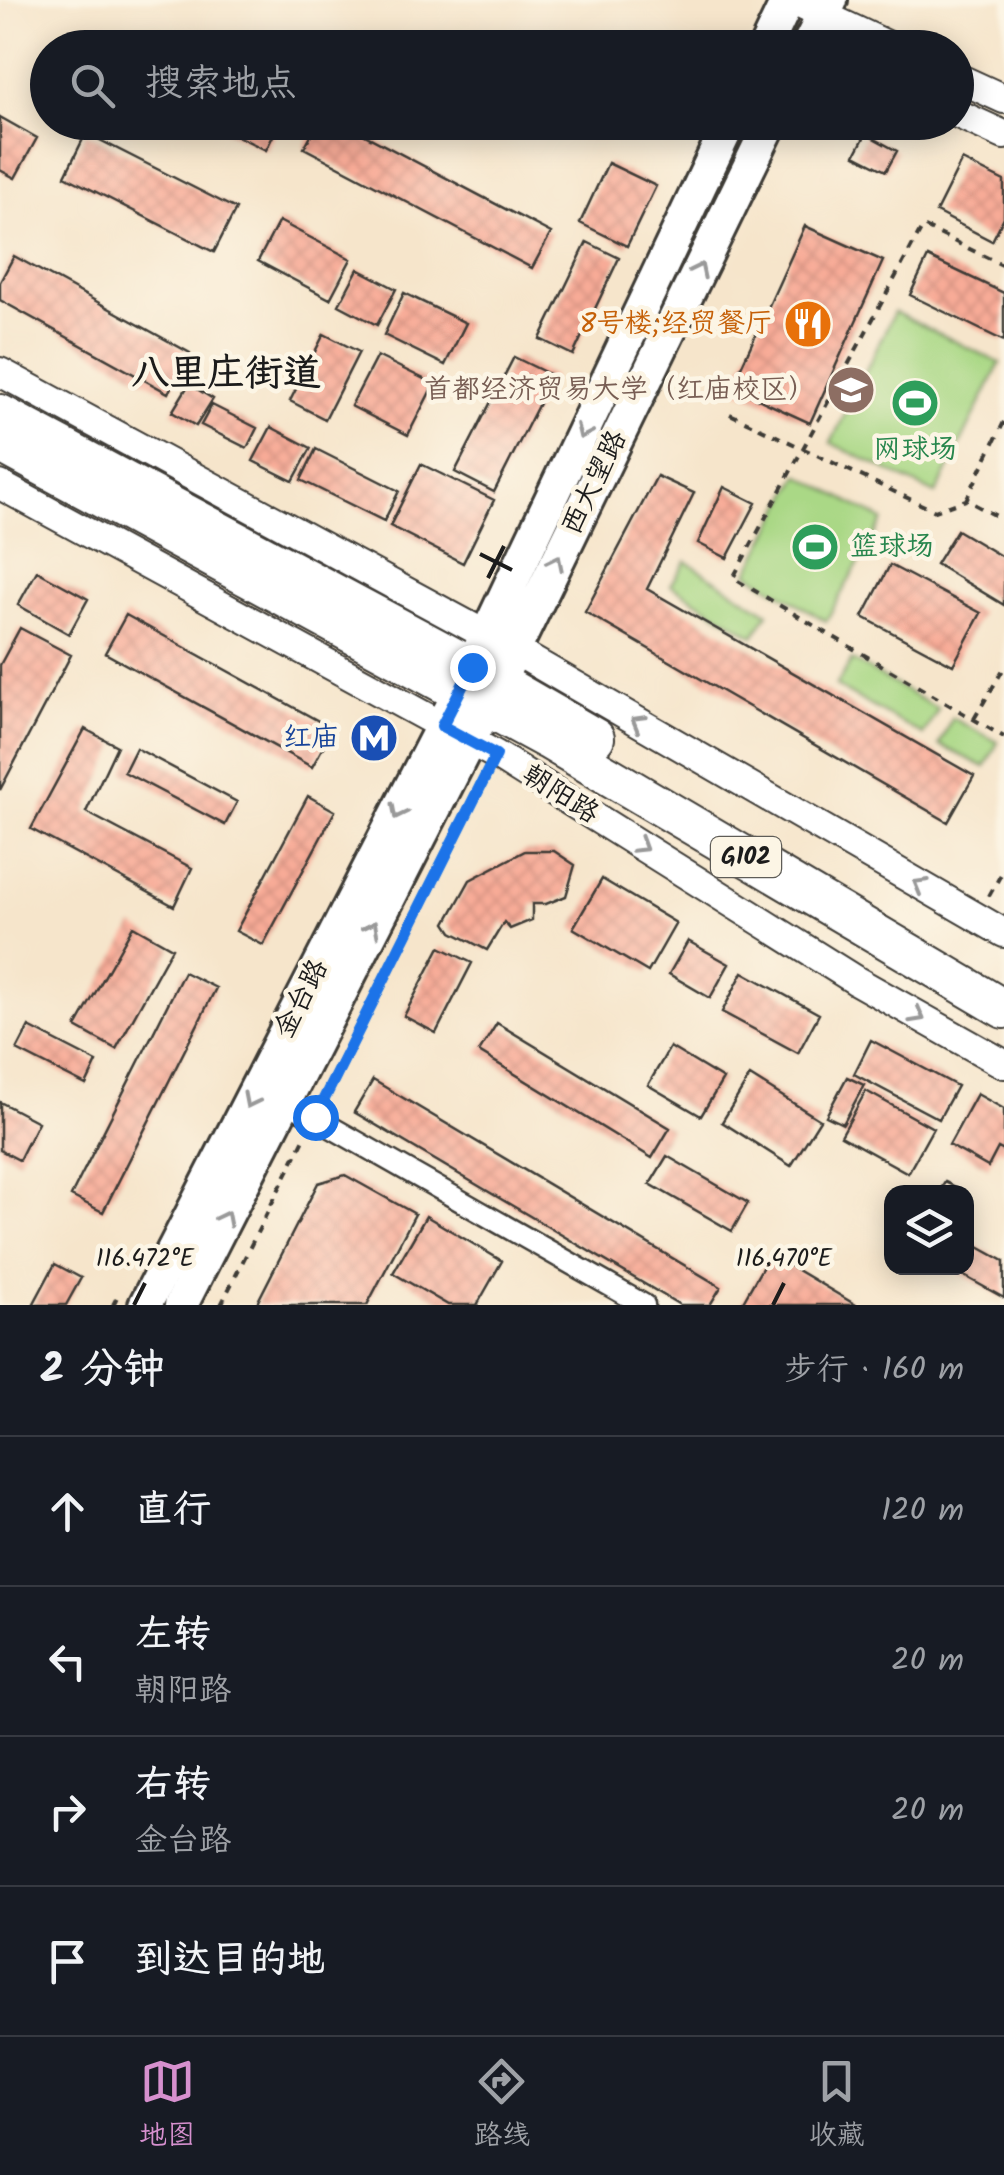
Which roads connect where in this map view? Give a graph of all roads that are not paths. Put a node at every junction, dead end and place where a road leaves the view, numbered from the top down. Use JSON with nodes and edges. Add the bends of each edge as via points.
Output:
{"nodes":[{"id":1,"x":780,"y":19,"type":"edge"},
{"id":2,"x":814,"y":30,"type":"edge"},
{"id":3,"x":974,"y":85,"type":"edge"},
{"id":4,"x":1004,"y":99,"type":"edge"},
{"id":5,"x":974,"y":121,"type":"edge"},
{"id":6,"x":1004,"y":135,"type":"edge"},
{"id":7,"x":722,"y":140,"type":"edge"},
{"id":8,"x":761,"y":140,"type":"edge"},
{"id":9,"x":0,"y":372,"type":"edge"},
{"id":10,"x":0,"y":414,"type":"edge"},
{"id":11,"x":0,"y":444,"type":"edge"},
{"id":12,"x":0,"y":485,"type":"edge"},
{"id":13,"x":480,"y":695,"type":"junction"},
{"id":14,"x":1004,"y":934,"type":"edge"},
{"id":15,"x":1004,"y":980,"type":"edge"},
{"id":16,"x":1004,"y":1009,"type":"edge"},
{"id":17,"x":1004,"y":1064,"type":"edge"},
{"id":18,"x":285,"y":1101,"type":"junction"},
{"id":19,"x":146,"y":1305,"type":"edge"},
{"id":20,"x":181,"y":1305,"type":"edge"},
{"id":21,"x":644,"y":1305,"type":"edge"}],
"edges":[{"from":1,"to":2,"type":"street"},
{"from":3,"to":4,"type":"street"},
{"from":5,"to":6,"type":"street"},
{"from":7,"to":13,"type":"main road","name":"西大望路","one_way":true},
{"from":13,"to":8,"type":"main road","name":"西大望路","one_way":true},
{"from":9,"to":13,"type":"street","name":"朝阳路"},
{"from":10,"to":13,"type":"highway","name":"朝阳路","number":"G102"},
{"from":11,"to":13,"type":"highway","name":"朝阳路","number":"G102"},
{"from":12,"to":13,"type":"street","name":"朝阳路"},
{"from":14,"to":13,"type":"street","name":"朝阳路","one_way":true},
{"from":13,"to":15,"type":"highway","name":"朝阳路","number":"G102"},
{"from":13,"to":16,"type":"highway","name":"朝阳路","number":"G102"},
{"from":13,"to":17,"type":"street","name":"朝阳路","one_way":true,"via":[[855,980]]},
{"from":18,"to":13,"type":"main road","name":"金台路","one_way":true},
{"from":13,"to":19,"type":"main road","name":"金台路","one_way":true},
{"from":20,"to":18,"type":"main road","name":"金台路","one_way":true},
{"from":18,"to":21,"type":"street"}]}
